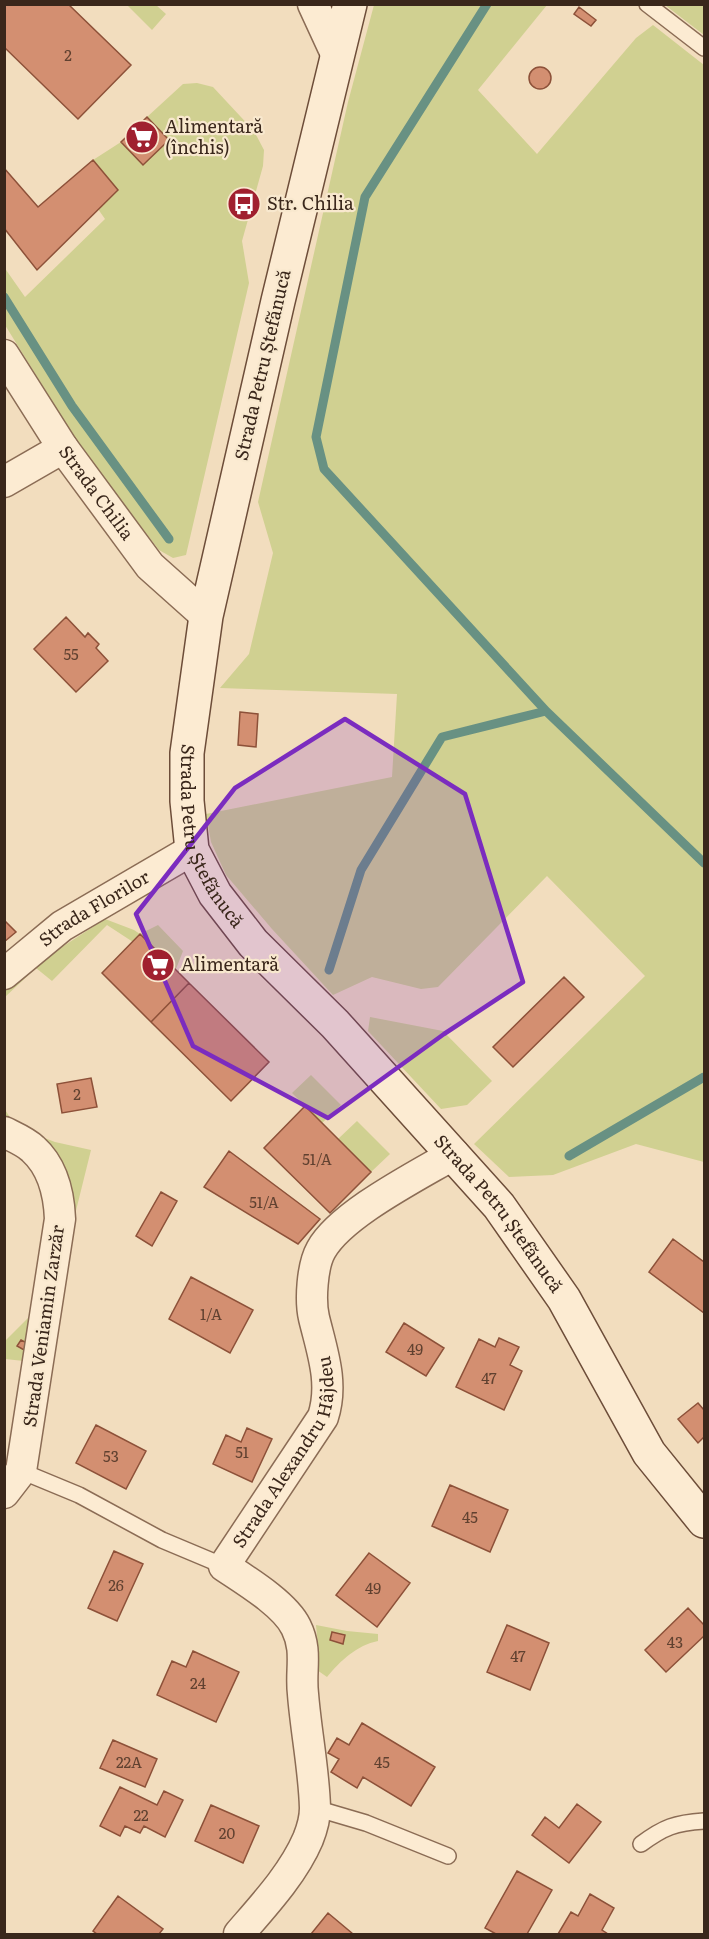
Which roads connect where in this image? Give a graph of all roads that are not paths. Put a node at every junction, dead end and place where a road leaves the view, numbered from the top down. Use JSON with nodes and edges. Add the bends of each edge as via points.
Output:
{"nodes":[{"id":1,"x":313,"y":4,"type":"edge"},
{"id":2,"x":350,"y":4,"type":"edge"},
{"id":3,"x":647,"y":4,"type":"edge"},
{"id":4,"x":705,"y":48,"type":"edge"},
{"id":5,"x":338,"y":56,"type":"junction"},
{"id":6,"x":4,"y":355,"type":"edge"},
{"id":7,"x":63,"y":448,"type":"junction"},
{"id":8,"x":4,"y":482,"type":"edge"},
{"id":9,"x":206,"y":616,"type":"junction"},
{"id":10,"x":192,"y":850,"type":"junction"},
{"id":11,"x":4,"y":974,"type":"edge"},
{"id":12,"x":4,"y":1132,"type":"edge"},
{"id":13,"x":454,"y":1154,"type":"junction"},
{"id":14,"x":13,"y":1482,"type":"edge"},
{"id":15,"x":705,"y":1521,"type":"edge"},
{"id":16,"x":224,"y":1566,"type":"junction"},
{"id":17,"x":315,"y":1808,"type":"junction"},
{"id":18,"x":705,"y":1821,"type":"edge"},
{"id":19,"x":641,"y":1844,"type":"dead end"},
{"id":20,"x":448,"y":1856,"type":"dead end"},
{"id":21,"x":239,"y":1935,"type":"edge"}],
"edges":[{"from":1,"to":5,"type":"street"},
{"from":2,"to":5,"type":"main road","name":"Strada Petru Ștefănucă"},
{"from":3,"to":4,"type":"lane"},
{"from":5,"to":9,"type":"main road","name":"Strada Petru Ștefănucă"},
{"from":6,"to":7,"type":"street","name":"Strada Chilia"},
{"from":7,"to":8,"type":"street"},
{"from":7,"to":9,"type":"street","name":"Strada Chilia","via":[[150,566]]},
{"from":9,"to":10,"type":"main road","name":"Strada Petru Ștefănucă","via":[[187,753]]},
{"from":10,"to":11,"type":"street","name":"Strada Florilor","via":[[62,926]]},
{"from":10,"to":13,"type":"main road","name":"Strada Petru Ștefănucă","via":[[215,894],[253,943],[335,1024]]},
{"from":12,"to":14,"type":"street","name":"Strada Veniamin Zarzăr","via":[[33,1149],[53,1176],[59,1201],[58,1238],[30,1426]]},
{"from":13,"to":15,"type":"main road","name":"Strada Petru Ștefănucă","via":[[499,1206],[564,1299],[649,1453]]},
{"from":13,"to":16,"type":"street","name":"Strada Alexandru Hâjdeu","via":[[362,1210],[338,1229],[320,1251],[313,1277],[312,1311],[327,1372],[328,1401],[323,1417]]},
{"from":14,"to":16,"type":"lane","name":"Strada Alexandru Hâjdeu","via":[[79,1495],[162,1540]]},
{"from":16,"to":17,"type":"street","name":"Strada Alexandru Hâjdeu","via":[[261,1590],[295,1624],[300,1636],[305,1658],[302,1691]]},
{"from":17,"to":20,"type":"lane","via":[[366,1823]]},
{"from":17,"to":21,"type":"street","name":"Strada Alexandru Hâjdeu","via":[[309,1838],[299,1856]]},
{"from":18,"to":19,"type":"lane","via":[[683,1822],[661,1830]]}]}
